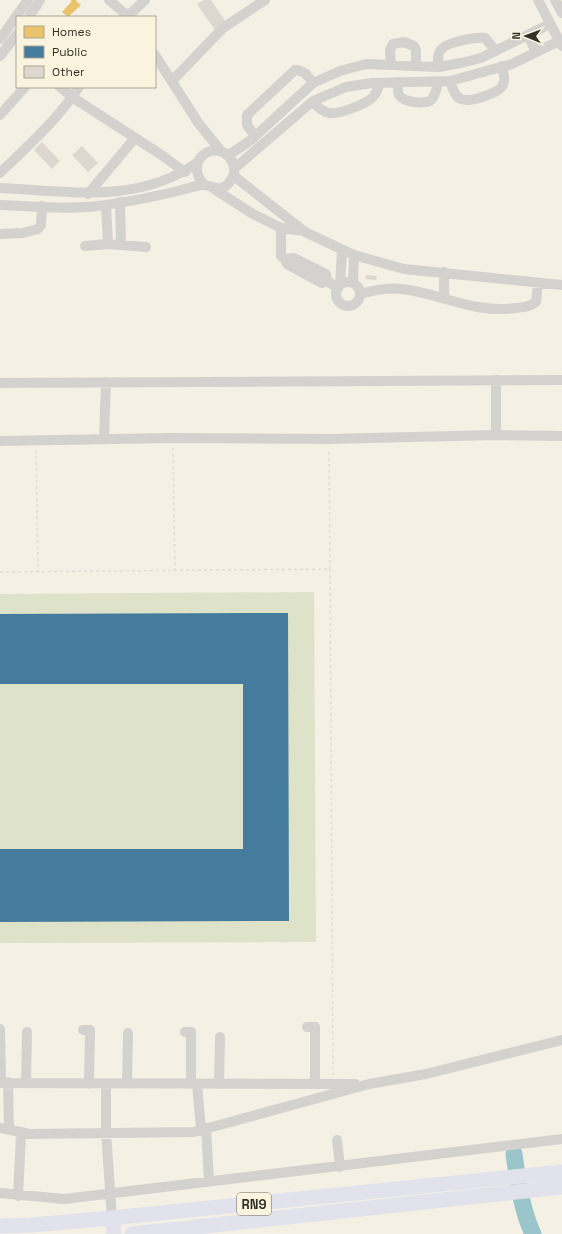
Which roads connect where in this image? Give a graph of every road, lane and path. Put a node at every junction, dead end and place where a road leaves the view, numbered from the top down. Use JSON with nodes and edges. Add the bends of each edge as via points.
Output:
{"nodes":[{"id":1,"x":28,"y":0,"type":"edge"},
{"id":2,"x":40,"y":0,"type":"edge"},
{"id":3,"x":109,"y":0,"type":"edge"},
{"id":4,"x":145,"y":0,"type":"edge"},
{"id":5,"x":264,"y":0,"type":"edge"},
{"id":6,"x":538,"y":0,"type":"edge"},
{"id":7,"x":555,"y":0,"type":"edge"},
{"id":8,"x":562,"y":13,"type":"edge"},
{"id":9,"x":30,"y":16,"type":"edge"},
{"id":10,"x":127,"y":16,"type":"edge"},
{"id":11,"x":129,"y":16,"type":"edge"},
{"id":12,"x":550,"y":24,"type":"junction"},
{"id":13,"x":2,"y":32,"type":"edge"},
{"id":14,"x":528,"y":35,"type":"junction"},
{"id":15,"x":16,"y":39,"type":"edge"},
{"id":16,"x":561,"y":43,"type":"edge"},
{"id":17,"x":496,"y":51,"type":"junction"},
{"id":18,"x":536,"y":52,"type":"junction"},
{"id":19,"x":0,"y":56,"type":"edge"},
{"id":20,"x":156,"y":56,"type":"edge"},
{"id":21,"x":391,"y":65,"type":"junction"},
{"id":22,"x":416,"y":66,"type":"junction"},
{"id":23,"x":502,"y":66,"type":"junction"},
{"id":24,"x":439,"y":67,"type":"junction"},
{"id":25,"x":340,"y":71,"type":"junction"},
{"id":26,"x":172,"y":80,"type":"junction"},
{"id":27,"x":450,"y":81,"type":"junction"},
{"id":28,"x":398,"y":82,"type":"junction"},
{"id":29,"x":438,"y":82,"type":"junction"},
{"id":30,"x":380,"y":83,"type":"junction"},
{"id":31,"x":313,"y":84,"type":"junction"},
{"id":32,"x":346,"y":87,"type":"junction"},
{"id":33,"x":24,"y":88,"type":"edge"},
{"id":34,"x":61,"y":88,"type":"edge"},
{"id":35,"x":79,"y":88,"type":"edge"},
{"id":36,"x":72,"y":97,"type":"junction"},
{"id":37,"x":313,"y":102,"type":"junction"},
{"id":38,"x":0,"y":115,"type":"edge"},
{"id":39,"x":255,"y":136,"type":"junction"},
{"id":40,"x":135,"y":138,"type":"junction"},
{"id":41,"x":225,"y":153,"type":"junction"},
{"id":42,"x":198,"y":162,"type":"junction"},
{"id":43,"x":185,"y":172,"type":"junction"},
{"id":44,"x":234,"y":172,"type":"junction"},
{"id":45,"x":0,"y":173,"type":"edge"},
{"id":46,"x":204,"y":184,"type":"junction"},
{"id":47,"x":0,"y":188,"type":"edge"},
{"id":48,"x":214,"y":189,"type":"junction"},
{"id":49,"x":34,"y":190,"type":"junction"},
{"id":50,"x":113,"y":191,"type":"junction"},
{"id":51,"x":88,"y":194,"type":"junction"},
{"id":52,"x":113,"y":203,"type":"junction"},
{"id":53,"x":0,"y":205,"type":"edge"},
{"id":54,"x":38,"y":206,"type":"junction"},
{"id":55,"x":281,"y":228,"type":"junction"},
{"id":56,"x":306,"y":232,"type":"junction"},
{"id":57,"x":0,"y":234,"type":"edge"},
{"id":58,"x":108,"y":244,"type":"junction"},
{"id":59,"x":122,"y":245,"type":"junction"},
{"id":60,"x":85,"y":246,"type":"dead end"},
{"id":61,"x":146,"y":247,"type":"dead end"},
{"id":62,"x":342,"y":250,"type":"junction"},
{"id":63,"x":354,"y":255,"type":"junction"},
{"id":64,"x":444,"y":272,"type":"junction"},
{"id":65,"x":353,"y":283,"type":"junction"},
{"id":66,"x":538,"y":283,"type":"junction"},
{"id":67,"x":562,"y":285,"type":"edge"},
{"id":68,"x":339,"y":287,"type":"junction"},
{"id":69,"x":360,"y":294,"type":"junction"},
{"id":70,"x":444,"y":298,"type":"junction"},
{"id":71,"x":496,"y":380,"type":"junction"},
{"id":72,"x":562,"y":380,"type":"edge"},
{"id":73,"x":106,"y":382,"type":"junction"},
{"id":74,"x":0,"y":383,"type":"edge"},
{"id":75,"x":496,"y":435,"type":"junction"},
{"id":76,"x":562,"y":436,"type":"edge"},
{"id":77,"x":173,"y":438,"type":"junction"},
{"id":78,"x":104,"y":439,"type":"junction"},
{"id":79,"x":329,"y":439,"type":"junction"},
{"id":80,"x":36,"y":440,"type":"junction"},
{"id":81,"x":0,"y":441,"type":"edge"},
{"id":82,"x":330,"y":568,"type":"junction"},
{"id":83,"x":175,"y":570,"type":"junction"},
{"id":84,"x":0,"y":572,"type":"edge"},
{"id":85,"x":38,"y":572,"type":"junction"},
{"id":86,"x":306,"y":1027,"type":"dead end"},
{"id":87,"x":0,"y":1029,"type":"edge"},
{"id":88,"x":83,"y":1030,"type":"dead end"},
{"id":89,"x":27,"y":1032,"type":"dead end"},
{"id":90,"x":185,"y":1032,"type":"dead end"},
{"id":91,"x":128,"y":1033,"type":"dead end"},
{"id":92,"x":220,"y":1037,"type":"dead end"},
{"id":93,"x":562,"y":1040,"type":"edge"},
{"id":94,"x":26,"y":1082,"type":"junction"},
{"id":95,"x":3,"y":1083,"type":"edge"},
{"id":96,"x":127,"y":1083,"type":"junction"},
{"id":97,"x":89,"y":1084,"type":"junction"},
{"id":98,"x":106,"y":1084,"type":"junction"},
{"id":99,"x":194,"y":1084,"type":"junction"},
{"id":100,"x":218,"y":1084,"type":"junction"},
{"id":101,"x":315,"y":1084,"type":"junction"},
{"id":102,"x":333,"y":1084,"type":"junction"},
{"id":103,"x":368,"y":1084,"type":"junction"},
{"id":104,"x":204,"y":1128,"type":"junction"},
{"id":105,"x":5,"y":1129,"type":"edge"},
{"id":106,"x":106,"y":1132,"type":"junction"},
{"id":107,"x":22,"y":1133,"type":"junction"},
{"id":108,"x":562,"y":1139,"type":"edge"},
{"id":109,"x":337,"y":1140,"type":"dead end"},
{"id":110,"x":340,"y":1167,"type":"junction"},
{"id":111,"x":562,"y":1172,"type":"edge"},
{"id":112,"x":210,"y":1181,"type":"junction"},
{"id":113,"x":562,"y":1187,"type":"edge"},
{"id":114,"x":0,"y":1193,"type":"edge"},
{"id":115,"x":111,"y":1194,"type":"junction"},
{"id":116,"x":18,"y":1196,"type":"junction"},
{"id":117,"x":112,"y":1218,"type":"junction"},
{"id":118,"x":0,"y":1226,"type":"edge"},
{"id":119,"x":114,"y":1234,"type":"edge"},
{"id":120,"x":132,"y":1234,"type":"edge"}],
"edges":[{"from":1,"to":13,"type":"street"},
{"from":2,"to":9,"type":"street"},
{"from":3,"to":10,"type":"street"},
{"from":4,"to":11,"type":"street"},
{"from":5,"to":26,"type":"street","via":[[223,28]]},
{"from":6,"to":12,"type":"street"},
{"from":7,"to":8,"type":"street"},
{"from":12,"to":14,"type":"street"},
{"from":12,"to":16,"type":"street"},
{"from":13,"to":15,"type":"street"},
{"from":14,"to":17,"type":"street"},
{"from":14,"to":18,"type":"street"},
{"from":15,"to":19,"type":"street"},
{"from":16,"to":18,"type":"street"},
{"from":17,"to":24,"type":"street","via":[[481,58]]},
{"from":17,"to":24,"type":"street","via":[[485,38],[454,43],[440,50]]},
{"from":18,"to":23,"type":"street"},
{"from":20,"to":26,"type":"street"},
{"from":21,"to":22,"type":"street"},
{"from":21,"to":22,"type":"street","via":[[390,50],[393,44],[404,42],[414,46],[416,50]]},
{"from":21,"to":25,"type":"street","via":[[366,64]]},
{"from":22,"to":24,"type":"street"},
{"from":23,"to":27,"type":"street"},
{"from":23,"to":27,"type":"street","via":[[505,80],[503,86],[491,94],[472,100],[461,100],[457,97]]},
{"from":25,"to":31,"type":"street"},
{"from":25,"to":32,"type":"street"},
{"from":26,"to":41,"type":"street","via":[[199,124]]},
{"from":27,"to":29,"type":"street"},
{"from":28,"to":29,"type":"street"},
{"from":28,"to":29,"type":"street","via":[[399,95],[402,98],[425,102],[433,98]]},
{"from":28,"to":30,"type":"street"},
{"from":30,"to":32,"type":"street"},
{"from":30,"to":37,"type":"street","via":[[377,93],[372,98],[339,112],[323,111]]},
{"from":31,"to":39,"type":"street"},
{"from":31,"to":39,"type":"street","via":[[305,73],[295,70],[246,115],[247,125]]},
{"from":32,"to":37,"type":"street"},
{"from":33,"to":38,"type":"street"},
{"from":34,"to":36,"type":"street"},
{"from":35,"to":36,"type":"street"},
{"from":36,"to":40,"type":"street"},
{"from":36,"to":45,"type":"street"},
{"from":37,"to":44,"type":"street"},
{"from":39,"to":41,"type":"street"},
{"from":40,"to":43,"type":"street"},
{"from":40,"to":51,"type":"street"},
{"from":41,"to":42,"type":"street","via":[[210,151]]},
{"from":41,"to":44,"type":"street"},
{"from":42,"to":43,"type":"street"},
{"from":42,"to":46,"type":"street","via":[[197,174]]},
{"from":43,"to":50,"type":"street","via":[[132,189]]},
{"from":44,"to":48,"type":"street","via":[[226,186]]},
{"from":44,"to":56,"type":"street"},
{"from":46,"to":48,"type":"street"},
{"from":46,"to":52,"type":"street"},
{"from":47,"to":49,"type":"street"},
{"from":48,"to":55,"type":"street"},
{"from":49,"to":51,"type":"street"},
{"from":49,"to":54,"type":"street"},
{"from":50,"to":51,"type":"street"},
{"from":50,"to":52,"type":"street"},
{"from":52,"to":54,"type":"street"},
{"from":52,"to":58,"type":"street"},
{"from":52,"to":59,"type":"street"},
{"from":53,"to":54,"type":"street"},
{"from":54,"to":57,"type":"street","via":[[38,229],[23,233]]},
{"from":55,"to":56,"type":"street"},
{"from":55,"to":68,"type":"street","via":[[281,256],[286,259],[294,258],[326,274],[327,281]]},
{"from":56,"to":62,"type":"street"},
{"from":58,"to":59,"type":"street"},
{"from":58,"to":60,"type":"street"},
{"from":59,"to":61,"type":"street"},
{"from":62,"to":63,"type":"street"},
{"from":62,"to":68,"type":"street"},
{"from":63,"to":64,"type":"street","via":[[404,269]]},
{"from":63,"to":65,"type":"street"},
{"from":64,"to":66,"type":"street"},
{"from":64,"to":70,"type":"street"},
{"from":65,"to":68,"type":"street","via":[[346,282]]},
{"from":65,"to":69,"type":"street"},
{"from":66,"to":67,"type":"street"},
{"from":66,"to":70,"type":"street","via":[[536,302],[532,305],[488,310]]},
{"from":68,"to":69,"type":"street","via":[[337,298],[340,303],[347,306],[356,303]]},
{"from":69,"to":70,"type":"street","via":[[379,289],[401,289]]},
{"from":71,"to":72,"type":"street"},
{"from":71,"to":73,"type":"street"},
{"from":71,"to":75,"type":"street"},
{"from":73,"to":74,"type":"street"},
{"from":73,"to":78,"type":"street"},
{"from":75,"to":76,"type":"street"},
{"from":75,"to":79,"type":"street"},
{"from":77,"to":78,"type":"street"},
{"from":77,"to":79,"type":"street"},
{"from":77,"to":83,"type":"path"},
{"from":78,"to":80,"type":"street"},
{"from":79,"to":82,"type":"path"},
{"from":80,"to":81,"type":"street"},
{"from":80,"to":85,"type":"path"},
{"from":82,"to":83,"type":"path"},
{"from":82,"to":102,"type":"path"},
{"from":83,"to":85,"type":"path"},
{"from":84,"to":85,"type":"path"},
{"from":86,"to":101,"type":"street","via":[[315,1027]]},
{"from":87,"to":95,"type":"street"},
{"from":88,"to":97,"type":"street","via":[[90,1030]]},
{"from":89,"to":94,"type":"street"},
{"from":90,"to":99,"type":"street","via":[[191,1032]]},
{"from":91,"to":96,"type":"street"},
{"from":92,"to":100,"type":"street"},
{"from":93,"to":103,"type":"street","via":[[426,1074]]},
{"from":94,"to":95,"type":"street"},
{"from":94,"to":97,"type":"street"},
{"from":95,"to":105,"type":"street"},
{"from":96,"to":98,"type":"street"},
{"from":96,"to":99,"type":"street"},
{"from":97,"to":98,"type":"street"},
{"from":98,"to":106,"type":"street"},
{"from":99,"to":100,"type":"street"},
{"from":99,"to":104,"type":"street"},
{"from":100,"to":101,"type":"street"},
{"from":101,"to":102,"type":"street"},
{"from":102,"to":103,"type":"street"},
{"from":103,"to":104,"type":"street"},
{"from":104,"to":106,"type":"street","via":[[182,1133]]},
{"from":104,"to":112,"type":"street"},
{"from":105,"to":107,"type":"street"},
{"from":106,"to":107,"type":"street"},
{"from":106,"to":115,"type":"street"},
{"from":107,"to":116,"type":"street"},
{"from":108,"to":110,"type":"street"},
{"from":109,"to":110,"type":"street"},
{"from":110,"to":112,"type":"street","via":[[312,1168]]},
{"from":111,"to":117,"type":"highway","number":"RN9"},
{"from":112,"to":115,"type":"street"},
{"from":113,"to":120,"type":"highway","number":"RN9"},
{"from":114,"to":116,"type":"street"},
{"from":115,"to":116,"type":"street","via":[[64,1199]]},
{"from":115,"to":117,"type":"street"},
{"from":117,"to":118,"type":"highway","number":"RN9"},
{"from":117,"to":119,"type":"highway"}]}
